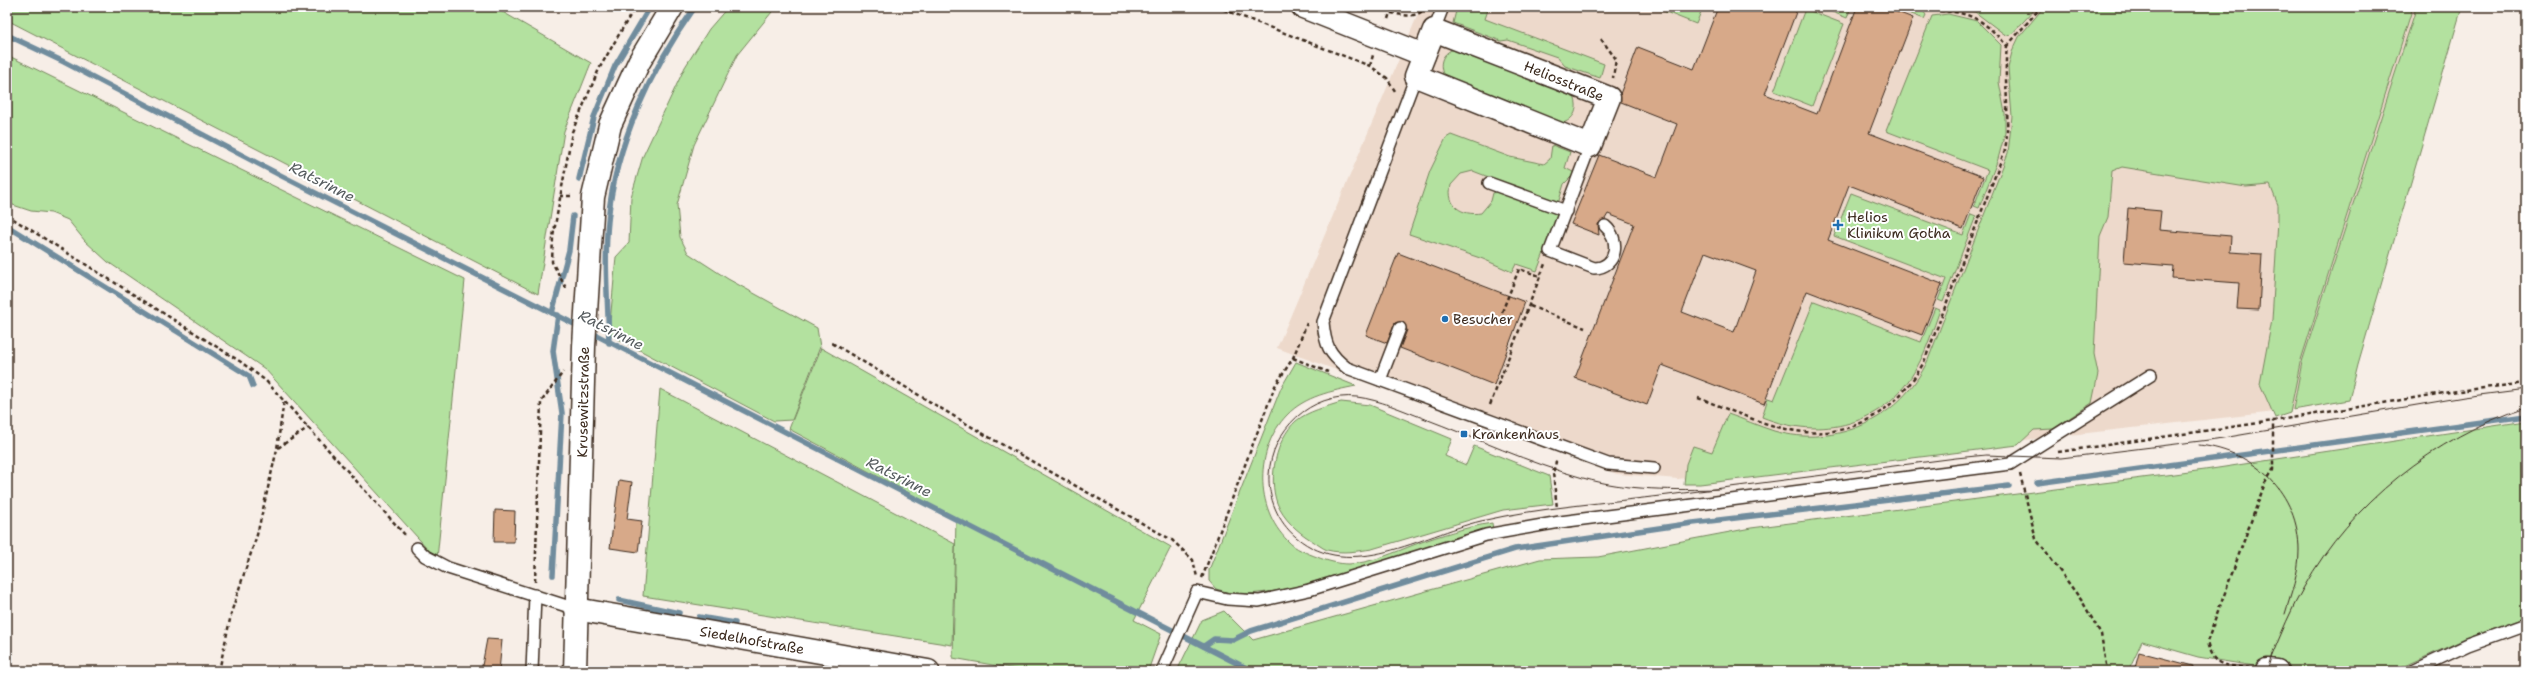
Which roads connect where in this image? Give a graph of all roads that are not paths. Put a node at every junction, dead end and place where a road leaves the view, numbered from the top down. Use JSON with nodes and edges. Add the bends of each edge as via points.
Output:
{"nodes":[{"id":1,"x":672,"y":7,"type":"edge"},
{"id":2,"x":1304,"y":7,"type":"edge"},
{"id":3,"x":1443,"y":7,"type":"edge"},
{"id":4,"x":1434,"y":30,"type":"junction"},
{"id":5,"x":1424,"y":55,"type":"junction"},
{"id":6,"x":1416,"y":76,"type":"junction"},
{"id":7,"x":1590,"y":146,"type":"junction"},
{"id":8,"x":1489,"y":183,"type":"dead end"},
{"id":9,"x":1566,"y":211,"type":"junction"},
{"id":10,"x":1606,"y":226,"type":"dead end"},
{"id":11,"x":1400,"y":328,"type":"dead end"},
{"id":12,"x":2151,"y":375,"type":"dead end"},
{"id":13,"x":1380,"y":380,"type":"junction"},
{"id":14,"x":1654,"y":468,"type":"dead end"},
{"id":15,"x":417,"y":548,"type":"road end"},
{"id":16,"x":535,"y":595,"type":"junction"},
{"id":17,"x":576,"y":609,"type":"junction"},
{"id":18,"x":2526,"y":624,"type":"edge"},
{"id":19,"x":532,"y":671,"type":"edge"},
{"id":20,"x":575,"y":671,"type":"edge"},
{"id":21,"x":928,"y":671,"type":"edge"},
{"id":22,"x":1162,"y":671,"type":"edge"},
{"id":23,"x":2412,"y":671,"type":"edge"}],
"edges":[{"from":1,"to":17,"type":"street","name":"Krusewitzstraße","via":[[639,62],[610,125],[593,197],[584,346]]},
{"from":2,"to":5,"type":"street"},
{"from":3,"to":4,"type":"lane"},
{"from":4,"to":5,"type":"street"},
{"from":4,"to":7,"type":"street","name":"Heliosstraße","via":[[1609,98]]},
{"from":5,"to":6,"type":"street"},
{"from":6,"to":7,"type":"street"},
{"from":6,"to":13,"type":"lane","via":[[1323,322],[1325,342],[1336,359],[1347,368]]},
{"from":7,"to":9,"type":"lane"},
{"from":8,"to":9,"type":"lane"},
{"from":9,"to":10,"type":"lane","via":[[1550,251],[1594,268],[1600,268],[1610,260],[1615,247],[1614,234]]},
{"from":11,"to":13,"type":"lane"},
{"from":12,"to":22,"type":"lane","via":[[2010,464],[1560,522],[1486,535],[1309,590],[1258,601],[1227,599],[1197,592]]},
{"from":13,"to":14,"type":"lane","via":[[1608,464]]},
{"from":15,"to":16,"type":"lane","via":[[436,563]]},
{"from":16,"to":17,"type":"lane"},
{"from":16,"to":19,"type":"lane"},
{"from":17,"to":20,"type":"street","name":"Krusewitzstraße"},
{"from":17,"to":21,"type":"street","name":"Siedelhofstraße"},
{"from":18,"to":23,"type":"lane","via":[[2468,645]]}]}
